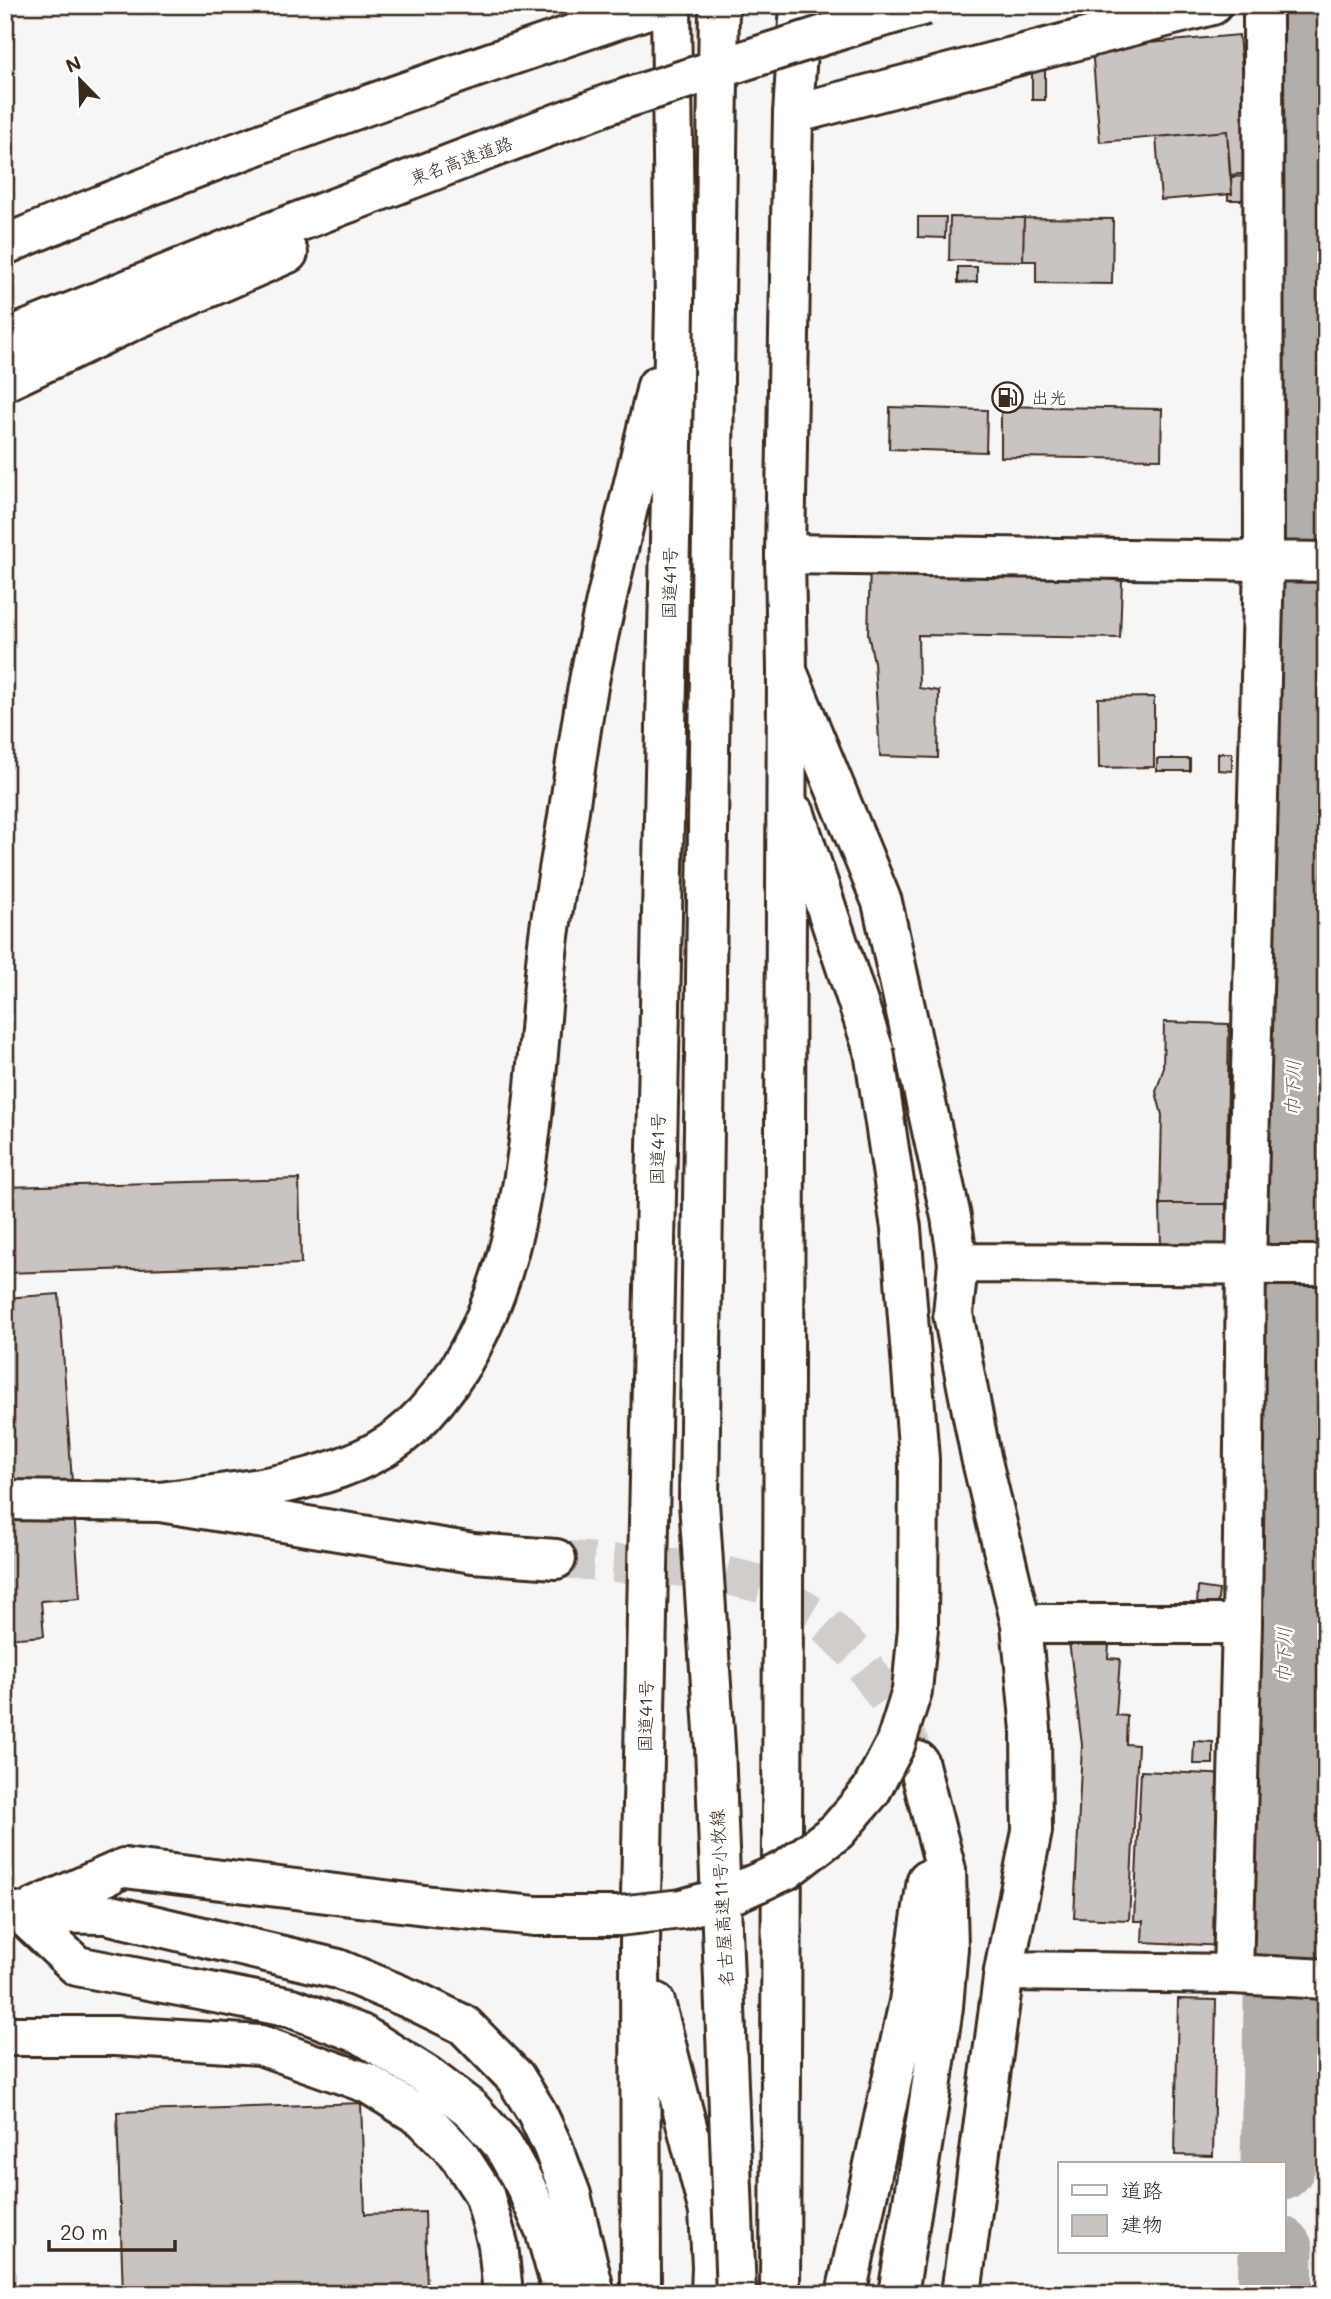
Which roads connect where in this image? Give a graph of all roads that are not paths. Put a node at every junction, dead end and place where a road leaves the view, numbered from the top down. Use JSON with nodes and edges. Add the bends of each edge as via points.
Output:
{"nodes":[{"id":1,"x":660,"y":5,"type":"edge"},
{"id":2,"x":671,"y":5,"type":"edge"},
{"id":3,"x":719,"y":5,"type":"edge"},
{"id":4,"x":800,"y":5,"type":"edge"},
{"id":5,"x":925,"y":5,"type":"edge"},
{"id":6,"x":1212,"y":5,"type":"edge"},
{"id":7,"x":1263,"y":5,"type":"edge"},
{"id":8,"x":793,"y":114,"type":"junction"},
{"id":9,"x":568,"y":121,"type":"junction"},
{"id":10,"x":5,"y":245,"type":"edge"},
{"id":11,"x":676,"y":306,"type":"junction"},
{"id":12,"x":5,"y":339,"type":"edge"},
{"id":13,"x":5,"y":381,"type":"edge"},
{"id":14,"x":785,"y":554,"type":"junction"},
{"id":15,"x":1264,"y":562,"type":"junction"},
{"id":16,"x":1326,"y":562,"type":"edge"},
{"id":17,"x":787,"y":671,"type":"junction"},
{"id":18,"x":786,"y":786,"type":"junction"},
{"id":19,"x":958,"y":1263,"type":"junction"},
{"id":20,"x":1326,"y":1265,"type":"edge"},
{"id":21,"x":1246,"y":1266,"type":"junction"},
{"id":22,"x":5,"y":1500,"type":"edge"},
{"id":23,"x":160,"y":1502,"type":"junction"},
{"id":24,"x":556,"y":1559,"type":"tunnel mouth"},
{"id":25,"x":1021,"y":1624,"type":"junction"},
{"id":26,"x":1242,"y":1624,"type":"junction"},
{"id":27,"x":918,"y":1761,"type":"tunnel mouth"},
{"id":28,"x":929,"y":1797,"type":"junction"},
{"id":29,"x":13,"y":1912,"type":"edge"},
{"id":30,"x":640,"y":1944,"type":"junction"},
{"id":31,"x":1004,"y":1971,"type":"junction"},
{"id":32,"x":1233,"y":1974,"type":"junction"},
{"id":33,"x":1326,"y":1979,"type":"edge"},
{"id":34,"x":5,"y":2036,"type":"edge"},
{"id":35,"x":503,"y":2294,"type":"edge"},
{"id":36,"x":563,"y":2294,"type":"edge"},
{"id":37,"x":595,"y":2294,"type":"edge"},
{"id":38,"x":641,"y":2294,"type":"edge"},
{"id":39,"x":711,"y":2294,"type":"edge"},
{"id":40,"x":736,"y":2294,"type":"edge"},
{"id":41,"x":780,"y":2294,"type":"edge"},
{"id":42,"x":846,"y":2294,"type":"edge"},
{"id":43,"x":898,"y":2294,"type":"edge"},
{"id":44,"x":961,"y":2294,"type":"edge"}],
"edges":[{"from":1,"to":10,"type":"main road","via":[[304,129]]},
{"from":2,"to":11,"type":"main road","name":"国道41号"},
{"from":3,"to":40,"type":"main road","name":"名古屋高速11号小牧線","bridge":true,"via":[[699,1502],[715,1746]]},
{"from":4,"to":8,"type":"main road"},
{"from":5,"to":9,"type":"main road","name":"東名高速道路","bridge":true,"via":[[611,103]]},
{"from":6,"to":8,"type":"main road"},
{"from":7,"to":15,"type":"main road"},
{"from":8,"to":14,"type":"main road"},
{"from":9,"to":12,"type":"main road","name":"東名高速道路","via":[[261,236]]},
{"from":9,"to":13,"type":"main road"},
{"from":11,"to":23,"type":"main road","via":[[590,676],[548,941],[520,1196],[503,1272],[478,1335],[446,1391],[407,1430],[362,1460],[258,1489]]},
{"from":11,"to":30,"type":"main road","name":"国道41号"},
{"from":14,"to":15,"type":"main road"},
{"from":14,"to":17,"type":"main road"},
{"from":15,"to":16,"type":"main road"},
{"from":15,"to":21,"type":"main road"},
{"from":17,"to":18,"type":"main road"},
{"from":17,"to":19,"type":"main road","via":[[882,902]]},
{"from":18,"to":29,"type":"main road","bridge":true,"via":[[874,1051],[901,1227],[919,1459],[918,1629],[912,1691],[895,1745],[871,1791],[837,1831],[786,1870],[728,1896],[682,1909],[618,1916],[536,1916],[124,1868]]},
{"from":18,"to":41,"type":"main road"},
{"from":19,"to":21,"type":"main road"},
{"from":19,"to":25,"type":"main road","via":[[953,1314]]},
{"from":20,"to":21,"type":"main road"},
{"from":21,"to":26,"type":"main road"},
{"from":22,"to":23,"type":"main road"},
{"from":23,"to":24,"type":"main road","via":[[473,1553]]},
{"from":25,"to":26,"type":"main road"},
{"from":25,"to":31,"type":"main road","via":[[1031,1730],[1032,1831]]},
{"from":26,"to":32,"type":"main road"},
{"from":27,"to":28,"type":"main road"},
{"from":28,"to":42,"type":"main road","via":[[919,1947]]},
{"from":28,"to":43,"type":"main road","via":[[946,1870],[948,1948]]},
{"from":29,"to":36,"type":"main road","via":[[77,1966],[292,2008],[361,2034],[426,2075],[471,2109],[503,2145],[545,2230]]},
{"from":29,"to":37,"type":"main road","via":[[106,1914],[338,1969],[464,2025],[514,2077],[536,2111],[571,2195]]},
{"from":30,"to":38,"type":"main road","name":"国道41号"},
{"from":30,"to":39,"type":"main road","via":[[709,2212]]},
{"from":31,"to":32,"type":"main road"},
{"from":31,"to":44,"type":"main road"},
{"from":32,"to":33,"type":"main road"},
{"from":34,"to":35,"type":"main road","via":[[116,2036],[260,2045],[366,2084],[423,2118],[458,2154],[484,2194],[498,2244]]}]}
